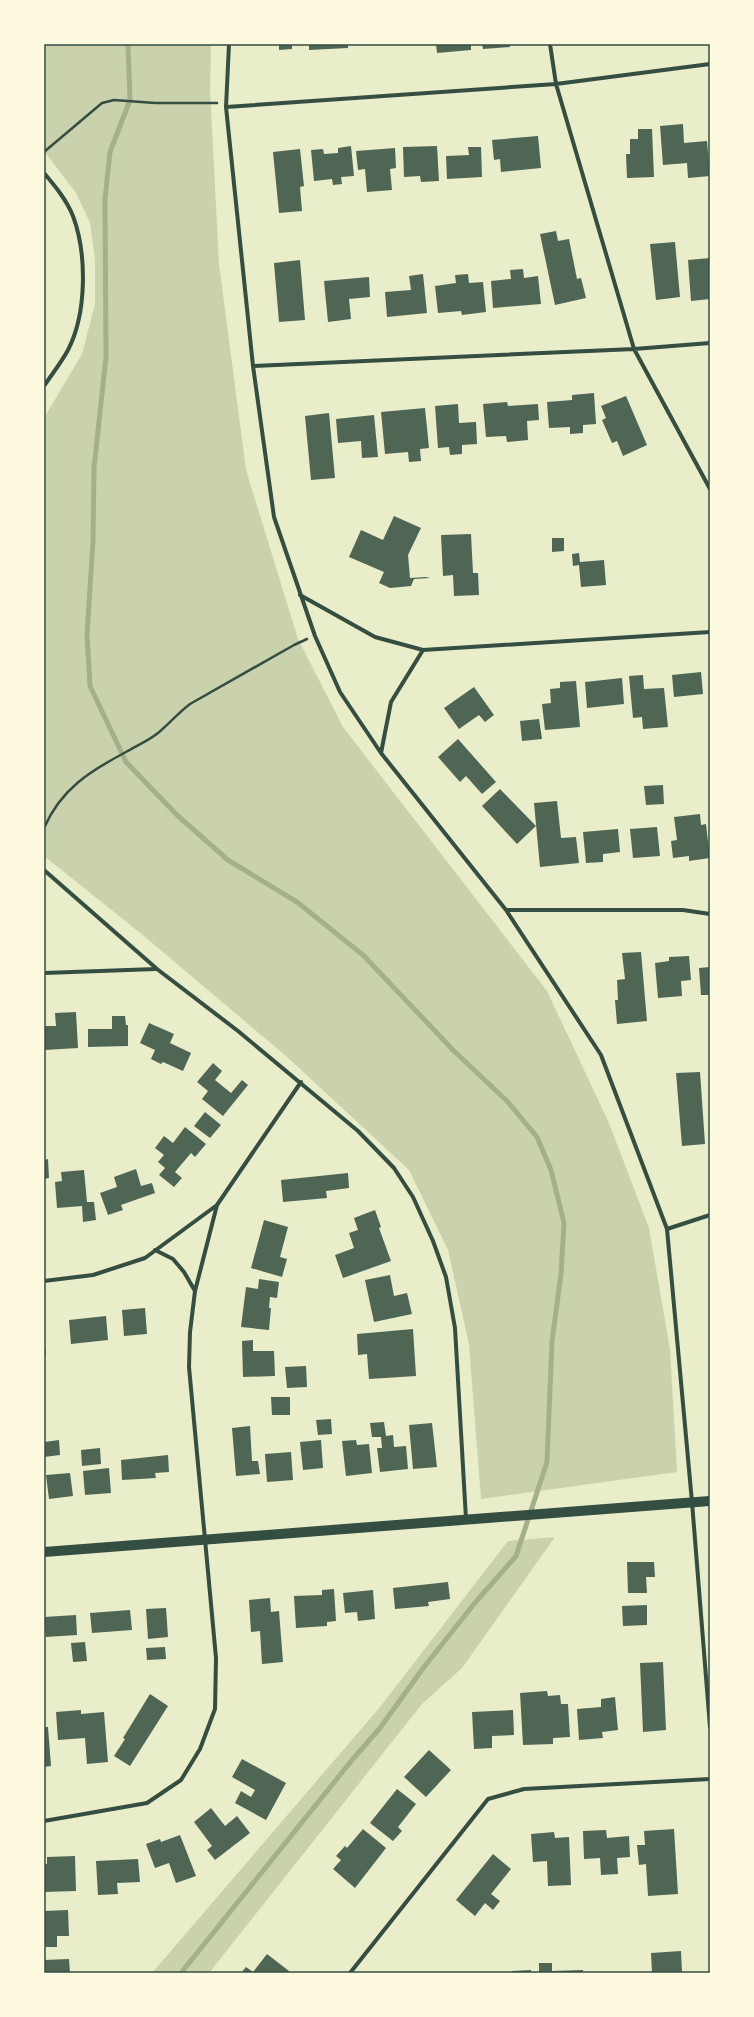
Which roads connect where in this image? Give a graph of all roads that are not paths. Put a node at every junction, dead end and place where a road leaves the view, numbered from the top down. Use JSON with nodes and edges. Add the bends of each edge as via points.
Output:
{"nodes":[{"id":1,"x":229,"y":44,"type":"edge"},
{"id":2,"x":550,"y":44,"type":"edge"},
{"id":3,"x":710,"y":64,"type":"edge"},
{"id":4,"x":556,"y":84,"type":"junction"},
{"id":5,"x":226,"y":104,"type":"junction"},
{"id":6,"x":44,"y":172,"type":"edge"},
{"id":7,"x":710,"y":343,"type":"edge"},
{"id":8,"x":634,"y":349,"type":"junction"},
{"id":9,"x":253,"y":366,"type":"junction"},
{"id":10,"x":44,"y":386,"type":"edge"},
{"id":11,"x":710,"y":489,"type":"edge"},
{"id":12,"x":300,"y":595,"type":"junction"},
{"id":13,"x":710,"y":632,"type":"edge"},
{"id":14,"x":423,"y":650,"type":"junction"},
{"id":15,"x":381,"y":753,"type":"junction"},
{"id":16,"x":44,"y":870,"type":"edge"},
{"id":17,"x":506,"y":910,"type":"junction"},
{"id":18,"x":710,"y":914,"type":"edge"},
{"id":19,"x":157,"y":969,"type":"junction"},
{"id":20,"x":44,"y":973,"type":"edge"},
{"id":21,"x":301,"y":1082,"type":"junction"},
{"id":22,"x":217,"y":1205,"type":"junction"},
{"id":23,"x":710,"y":1215,"type":"edge"},
{"id":24,"x":667,"y":1229,"type":"junction"},
{"id":25,"x":155,"y":1250,"type":"junction"},
{"id":26,"x":44,"y":1281,"type":"edge"},
{"id":27,"x":195,"y":1291,"type":"junction"},
{"id":28,"x":710,"y":1501,"type":"edge"},
{"id":29,"x":692,"y":1502,"type":"junction"},
{"id":30,"x":466,"y":1519,"type":"junction"},
{"id":31,"x":204,"y":1539,"type":"junction"},
{"id":32,"x":44,"y":1552,"type":"edge"},
{"id":33,"x":710,"y":1727,"type":"edge"},
{"id":34,"x":710,"y":1779,"type":"edge"},
{"id":35,"x":44,"y":1821,"type":"edge"},
{"id":36,"x":350,"y":1973,"type":"edge"}],
"edges":[{"from":1,"to":5,"type":"street"},
{"from":2,"to":4,"type":"street"},
{"from":3,"to":4,"type":"street"},
{"from":4,"to":5,"type":"street"},
{"from":4,"to":8,"type":"street"},
{"from":5,"to":9,"type":"street"},
{"from":6,"to":10,"type":"street","via":[[58,189],[72,215],[82,254],[82,278],[81,312],[77,327],[68,350]]},
{"from":7,"to":8,"type":"street"},
{"from":8,"to":9,"type":"street"},
{"from":8,"to":11,"type":"street"},
{"from":9,"to":12,"type":"street","via":[[274,517]]},
{"from":12,"to":14,"type":"street","via":[[375,638]]},
{"from":12,"to":15,"type":"street","via":[[340,692]]},
{"from":13,"to":14,"type":"street"},
{"from":14,"to":15,"type":"street","via":[[391,702]]},
{"from":15,"to":17,"type":"street"},
{"from":16,"to":19,"type":"street"},
{"from":17,"to":18,"type":"street","via":[[683,910]]},
{"from":17,"to":24,"type":"street","via":[[601,1055]]},
{"from":19,"to":20,"type":"street"},
{"from":19,"to":21,"type":"street"},
{"from":21,"to":22,"type":"street"},
{"from":21,"to":30,"type":"street","via":[[358,1131],[394,1168],[413,1196],[433,1241],[446,1277],[455,1328]]},
{"from":22,"to":25,"type":"street"},
{"from":22,"to":27,"type":"street"},
{"from":23,"to":24,"type":"street"},
{"from":24,"to":29,"type":"street"},
{"from":25,"to":26,"type":"street","via":[[145,1258],[93,1275]]},
{"from":25,"to":27,"type":"street","via":[[173,1259]]},
{"from":27,"to":31,"type":"street","via":[[189,1367]]},
{"from":28,"to":29,"type":"main road"},
{"from":29,"to":30,"type":"main road"},
{"from":29,"to":33,"type":"street"},
{"from":30,"to":31,"type":"main road"},
{"from":31,"to":32,"type":"main road"},
{"from":31,"to":35,"type":"street","via":[[216,1658],[215,1709],[200,1749],[181,1780],[147,1803]]},
{"from":34,"to":36,"type":"street","via":[[524,1789],[488,1799]]}]}
